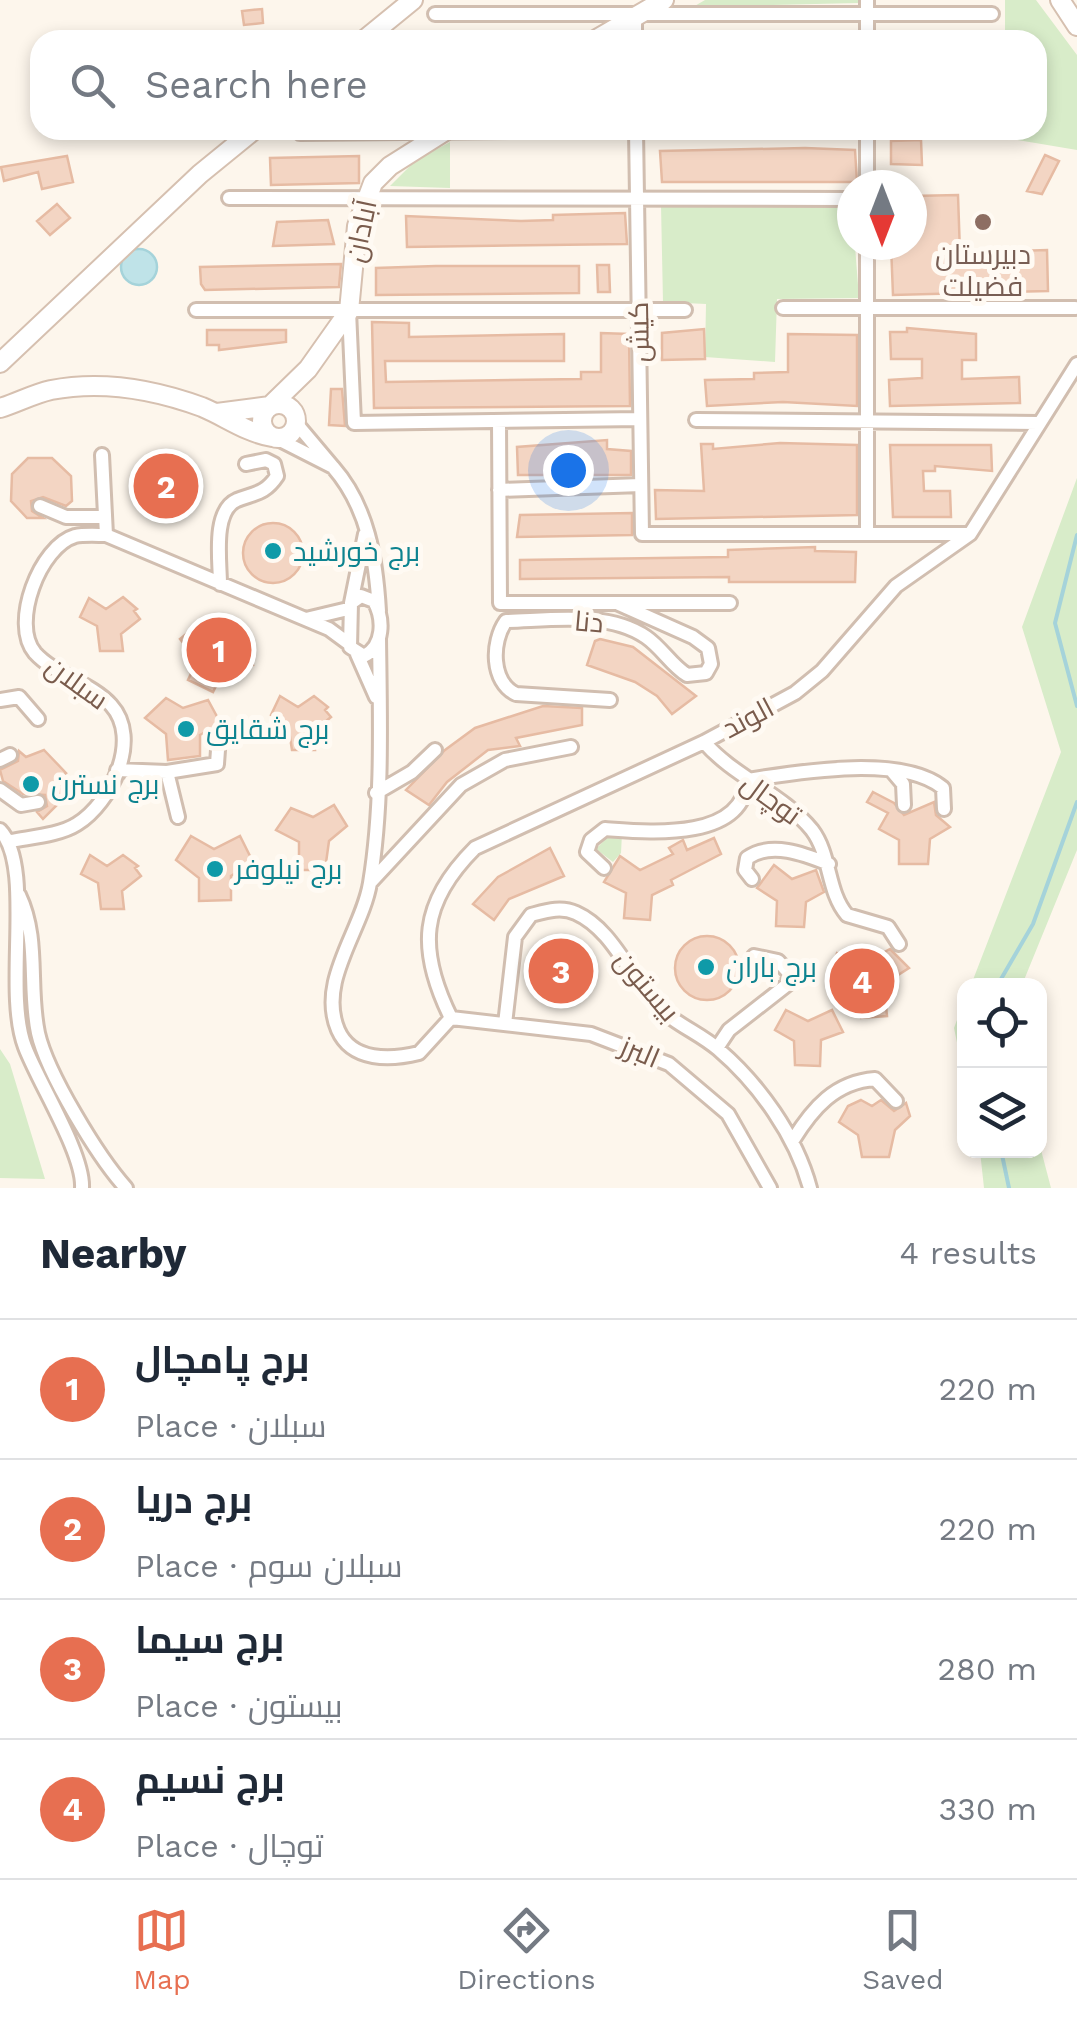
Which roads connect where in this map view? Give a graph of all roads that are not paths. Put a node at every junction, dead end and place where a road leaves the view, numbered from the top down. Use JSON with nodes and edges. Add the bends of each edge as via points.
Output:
{"nodes":[{"id":1,"x":413,"y":0,"type":"edge"},
{"id":2,"x":664,"y":0,"type":"edge"},
{"id":3,"x":1060,"y":0,"type":"edge"},
{"id":4,"x":867,"y":7,"type":"edge"},
{"id":5,"x":435,"y":14,"type":"dead end"},
{"id":6,"x":992,"y":14,"type":"dead end"},
{"id":7,"x":635,"y":16,"type":"junction"},
{"id":8,"x":1077,"y":26,"type":"edge"},
{"id":9,"x":376,"y":30,"type":"edge"},
{"id":10,"x":612,"y":30,"type":"edge"},
{"id":11,"x":635,"y":30,"type":"edge"},
{"id":12,"x":243,"y":140,"type":"edge"},
{"id":13,"x":431,"y":140,"type":"edge"},
{"id":14,"x":636,"y":140,"type":"edge"},
{"id":15,"x":867,"y":140,"type":"edge"},
{"id":16,"x":867,"y":170,"type":"edge"},
{"id":17,"x":229,"y":198,"type":"dead end"},
{"id":18,"x":365,"y":198,"type":"junction"},
{"id":19,"x":637,"y":199,"type":"junction"},
{"id":20,"x":837,"y":199,"type":"edge"},
{"id":21,"x":867,"y":260,"type":"edge"},
{"id":22,"x":106,"y":264,"type":"junction"},
{"id":23,"x":867,"y":307,"type":"junction"},
{"id":24,"x":783,"y":308,"type":"dead end"},
{"id":25,"x":1075,"y":308,"type":"edge"},
{"id":26,"x":196,"y":310,"type":"dead end"},
{"id":27,"x":685,"y":310,"type":"dead end"},
{"id":28,"x":349,"y":311,"type":"junction"},
{"id":29,"x":639,"y":311,"type":"junction"},
{"id":30,"x":0,"y":353,"type":"edge"},
{"id":31,"x":0,"y":363,"type":"edge"},
{"id":32,"x":1077,"y":364,"type":"edge"},
{"id":33,"x":308,"y":369,"type":"junction"},
{"id":34,"x":270,"y":406,"type":"junction"},
{"id":35,"x":2,"y":408,"type":"edge"},
{"id":36,"x":217,"y":413,"type":"junction"},
{"id":37,"x":868,"y":419,"type":"junction"},
{"id":38,"x":296,"y":420,"type":"junction"},
{"id":39,"x":640,"y":420,"type":"junction"},
{"id":40,"x":696,"y":420,"type":"dead end"},
{"id":41,"x":499,"y":421,"type":"junction"},
{"id":42,"x":1038,"y":423,"type":"junction"},
{"id":43,"x":275,"y":438,"type":"junction"},
{"id":44,"x":102,"y":456,"type":"dead end"},
{"id":45,"x":246,"y":464,"type":"dead end"},
{"id":46,"x":333,"y":468,"type":"junction"},
{"id":47,"x":641,"y":485,"type":"junction"},
{"id":48,"x":499,"y":490,"type":"junction"},
{"id":49,"x":40,"y":506,"type":"dead end"},
{"id":50,"x":104,"y":518,"type":"junction"},
{"id":51,"x":867,"y":533,"type":"junction"},
{"id":52,"x":365,"y":534,"type":"junction"},
{"id":53,"x":970,"y":534,"type":"junction"},
{"id":54,"x":106,"y":535,"type":"junction"},
{"id":55,"x":220,"y":584,"type":"junction"},
{"id":56,"x":730,"y":603,"type":"dead end"},
{"id":57,"x":619,"y":604,"type":"junction"},
{"id":58,"x":349,"y":606,"type":"junction"},
{"id":59,"x":380,"y":611,"type":"junction"},
{"id":60,"x":304,"y":620,"type":"junction"},
{"id":61,"x":379,"y":638,"type":"junction"},
{"id":62,"x":353,"y":649,"type":"junction"},
{"id":63,"x":0,"y":700,"type":"edge"},
{"id":64,"x":610,"y":700,"type":"dead end"},
{"id":65,"x":380,"y":709,"type":"junction"},
{"id":66,"x":38,"y":718,"type":"dead end"},
{"id":67,"x":219,"y":736,"type":"dead end"},
{"id":68,"x":704,"y":742,"type":"junction"},
{"id":69,"x":571,"y":747,"type":"dead end"},
{"id":70,"x":434,"y":750,"type":"dead end"},
{"id":71,"x":118,"y":770,"type":"junction"},
{"id":72,"x":892,"y":771,"type":"junction"},
{"id":73,"x":167,"y":772,"type":"junction"},
{"id":74,"x":747,"y":780,"type":"junction"},
{"id":75,"x":0,"y":790,"type":"edge"},
{"id":76,"x":376,"y":794,"type":"junction"},
{"id":77,"x":38,"y":802,"type":"dead end"},
{"id":78,"x":904,"y":805,"type":"dead end"},
{"id":79,"x":944,"y":809,"type":"dead end"},
{"id":80,"x":178,"y":817,"type":"dead end"},
{"id":81,"x":0,"y":830,"type":"edge"},
{"id":82,"x":11,"y":841,"type":"junction"},
{"id":83,"x":829,"y":864,"type":"junction"},
{"id":84,"x":604,"y":868,"type":"dead end"},
{"id":85,"x":752,"y":879,"type":"dead end"},
{"id":86,"x":370,"y":883,"type":"junction"},
{"id":87,"x":18,"y":893,"type":"junction"},
{"id":88,"x":899,"y":944,"type":"dead end"},
{"id":89,"x":754,"y":956,"type":"dead end"},
{"id":90,"x":450,"y":1018,"type":"junction"},
{"id":91,"x":504,"y":1024,"type":"junction"},
{"id":92,"x":717,"y":1048,"type":"junction"},
{"id":93,"x":896,"y":1101,"type":"dead end"},
{"id":94,"x":794,"y":1140,"type":"junction"},
{"id":95,"x":82,"y":1188,"type":"edge"},
{"id":96,"x":126,"y":1188,"type":"edge"},
{"id":97,"x":770,"y":1188,"type":"edge"},
{"id":98,"x":810,"y":1188,"type":"edge"}],
"edges":[{"from":1,"to":9,"type":"main road"},
{"from":2,"to":7,"type":"main road"},
{"from":3,"to":8,"type":"main road"},
{"from":4,"to":6,"type":"street"},
{"from":4,"to":7,"type":"street"},
{"from":5,"to":7,"type":"street"},
{"from":7,"to":10,"type":"main road"},
{"from":7,"to":11,"type":"street"},
{"from":12,"to":22,"type":"main road"},
{"from":13,"to":18,"type":"main road","name":"آبادان","via":[[390,166]]},
{"from":14,"to":19,"type":"street","name":"کیش"},
{"from":15,"to":16,"type":"street"},
{"from":17,"to":18,"type":"street"},
{"from":18,"to":19,"type":"street"},
{"from":18,"to":28,"type":"main road","name":"آبادان"},
{"from":19,"to":20,"type":"street"},
{"from":19,"to":29,"type":"street","name":"کیش"},
{"from":21,"to":23,"type":"street"},
{"from":22,"to":30,"type":"main road"},
{"from":22,"to":31,"type":"main road"},
{"from":23,"to":24,"type":"street"},
{"from":23,"to":25,"type":"street"},
{"from":23,"to":37,"type":"street"},
{"from":26,"to":28,"type":"street"},
{"from":27,"to":29,"type":"street"},
{"from":28,"to":29,"type":"street"},
{"from":28,"to":33,"type":"main road","name":"آبادان"},
{"from":28,"to":41,"type":"street","name":"آبادان","via":[[354,423]]},
{"from":29,"to":39,"type":"street","name":"کیش"},
{"from":32,"to":42,"type":"street","name":"الوند"},
{"from":33,"to":34,"type":"main road","name":"آبادان"},
{"from":33,"to":38,"type":"main road","name":"آبادان"},
{"from":34,"to":36,"type":"main road"},
{"from":34,"to":38,"type":"main road","via":[[288,406]]},
{"from":34,"to":43,"type":"main road","via":[[261,422]]},
{"from":35,"to":36,"type":"main road","via":[[49,390],[118,386]]},
{"from":36,"to":43,"type":"main road"},
{"from":37,"to":40,"type":"street"},
{"from":37,"to":42,"type":"street"},
{"from":37,"to":51,"type":"street"},
{"from":38,"to":43,"type":"main road","via":[[290,434]]},
{"from":38,"to":46,"type":"street"},
{"from":39,"to":41,"type":"street"},
{"from":39,"to":47,"type":"street","name":"کیش"},
{"from":41,"to":48,"type":"street"},
{"from":42,"to":53,"type":"street","name":"الوند"},
{"from":43,"to":46,"type":"street"},
{"from":44,"to":50,"type":"street"},
{"from":45,"to":55,"type":"street","via":[[266,460],[276,476],[268,490],[232,502],[222,516]]},
{"from":46,"to":52,"type":"street","via":[[352,488]]},
{"from":47,"to":48,"type":"street"},
{"from":47,"to":51,"type":"street","name":"کیش","via":[[642,534]]},
{"from":48,"to":57,"type":"street","via":[[500,603]]},
{"from":49,"to":50,"type":"street","via":[[66,517]]},
{"from":50,"to":54,"type":"street"},
{"from":51,"to":53,"type":"street"},
{"from":52,"to":58,"type":"street"},
{"from":52,"to":59,"type":"street","via":[[375,556]]},
{"from":53,"to":68,"type":"street","name":"الوند","via":[[896,586],[795,693]]},
{"from":54,"to":55,"type":"street"},
{"from":54,"to":71,"type":"street","name":"سبلان","via":[[74,536],[48,556],[32,584],[26,626],[34,652],[116,711],[124,750]]},
{"from":55,"to":60,"type":"street"},
{"from":56,"to":57,"type":"street"},
{"from":57,"to":64,"type":"street","name":"دنا","via":[[708,648],[706,673],[687,675],[648,638],[619,624],[506,621],[498,632],[497,676],[504,688]]},
{"from":58,"to":59,"type":"street","via":[[368,596]]},
{"from":58,"to":60,"type":"street"},
{"from":58,"to":62,"type":"street"},
{"from":59,"to":61,"type":"street"},
{"from":60,"to":62,"type":"street"},
{"from":61,"to":62,"type":"street","via":[[371,653]]},
{"from":61,"to":65,"type":"street"},
{"from":62,"to":65,"type":"street"},
{"from":63,"to":66,"type":"street","via":[[19,697]]},
{"from":65,"to":76,"type":"street"},
{"from":67,"to":73,"type":"street","via":[[217,764]]},
{"from":68,"to":74,"type":"street","name":"توچال"},
{"from":68,"to":90,"type":"street","name":"الوند","via":[[475,848],[446,876],[431,908],[428,954]]},
{"from":69,"to":86,"type":"street","via":[[505,760],[460,785]]},
{"from":70,"to":76,"type":"street"},
{"from":71,"to":73,"type":"street"},
{"from":71,"to":82,"type":"street","via":[[79,824]]},
{"from":72,"to":74,"type":"street","via":[[803,771]]},
{"from":72,"to":78,"type":"street","via":[[903,784]]},
{"from":72,"to":79,"type":"street","via":[[931,778],[943,788]]},
{"from":73,"to":80,"type":"street"},
{"from":74,"to":83,"type":"street","name":"توچال","via":[[808,826]]},
{"from":74,"to":84,"type":"street","via":[[735,807],[709,825],[656,834],[605,829],[587,852]]},
{"from":75,"to":77,"type":"street","via":[[21,805]]},
{"from":76,"to":86,"type":"street"},
{"from":81,"to":82,"type":"street"},
{"from":82,"to":87,"type":"street"},
{"from":83,"to":85,"type":"street","via":[[792,852],[757,851],[747,858]]},
{"from":83,"to":88,"type":"street","name":"توچال","via":[[842,909],[888,927]]},
{"from":86,"to":90,"type":"street","via":[[339,968],[333,1012],[339,1033],[373,1058],[400,1058],[419,1053]]},
{"from":87,"to":95,"type":"street","via":[[19,1025]]},
{"from":87,"to":96,"type":"street","via":[[30,920],[38,1034],[73,1108]]},
{"from":89,"to":92,"type":"street","via":[[778,962],[790,973],[788,984],[729,1030]]},
{"from":90,"to":91,"type":"street","name":"البرز"},
{"from":91,"to":92,"type":"street","name":"بیستون","via":[[515,936],[531,915],[560,908],[605,934],[656,1005]]},
{"from":91,"to":97,"type":"street","name":"البرز","via":[[591,1034],[669,1064],[728,1114]]},
{"from":92,"to":94,"type":"street","name":"بیستون"},
{"from":93,"to":94,"type":"street","via":[[875,1079],[859,1080],[814,1107]]},
{"from":94,"to":98,"type":"street","name":"بیستون"}]}
